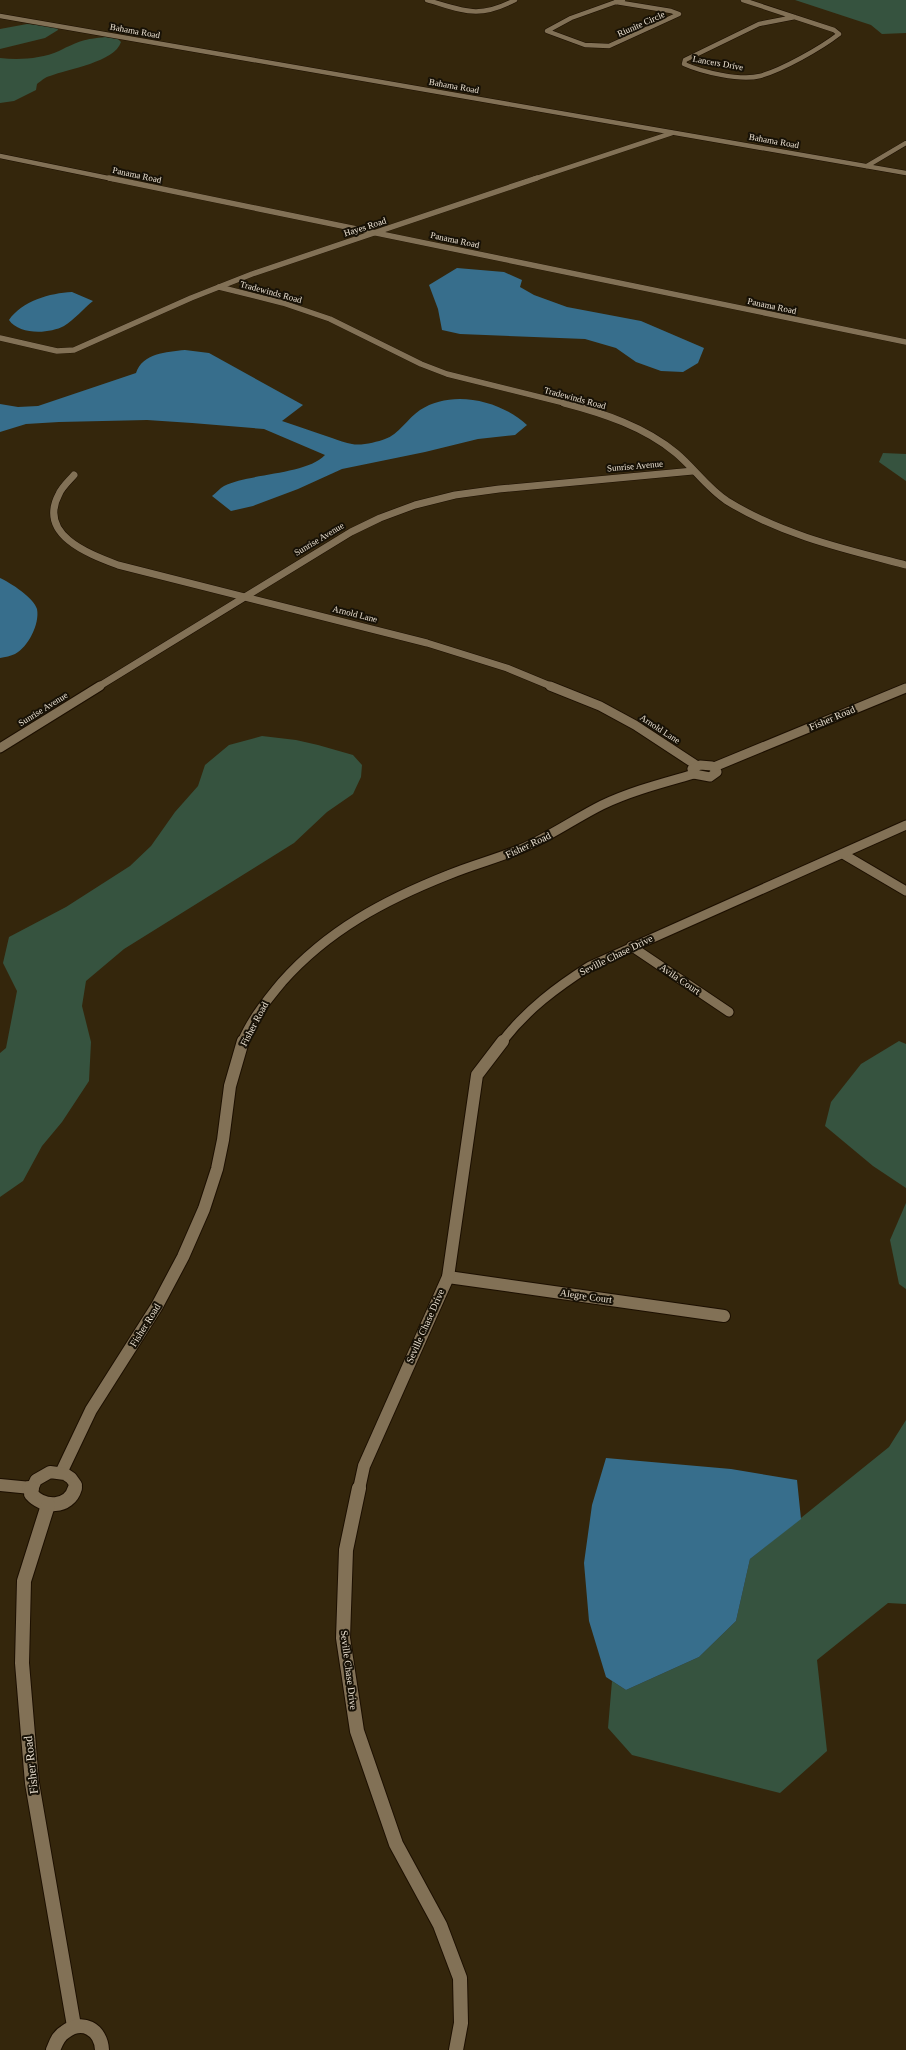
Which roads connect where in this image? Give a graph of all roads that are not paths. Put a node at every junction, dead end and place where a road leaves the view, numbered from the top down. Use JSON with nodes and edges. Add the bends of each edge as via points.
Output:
{"nodes":[{"id":1,"x":427,"y":0,"type":"edge"},
{"id":2,"x":515,"y":0,"type":"edge"},
{"id":3,"x":623,"y":0,"type":"edge"},
{"id":4,"x":743,"y":0,"type":"edge"},
{"id":5,"x":615,"y":2,"type":"junction"},
{"id":6,"x":0,"y":16,"type":"edge"},
{"id":7,"x":795,"y":17,"type":"junction"},
{"id":8,"x":674,"y":132,"type":"junction"},
{"id":9,"x":906,"y":143,"type":"edge"},
{"id":10,"x":0,"y":156,"type":"edge"},
{"id":11,"x":867,"y":166,"type":"junction"},
{"id":12,"x":906,"y":172,"type":"edge"},
{"id":13,"x":375,"y":233,"type":"junction"},
{"id":14,"x":219,"y":287,"type":"junction"},
{"id":15,"x":0,"y":338,"type":"edge"},
{"id":16,"x":906,"y":342,"type":"edge"},
{"id":17,"x":693,"y":471,"type":"junction"},
{"id":18,"x":74,"y":475,"type":"dead end"},
{"id":19,"x":906,"y":565,"type":"edge"},
{"id":20,"x":244,"y":596,"type":"junction"},
{"id":21,"x":906,"y":688,"type":"edge"},
{"id":22,"x":0,"y":748,"type":"edge"},
{"id":23,"x":714,"y":767,"type":"junction"},
{"id":24,"x":695,"y":770,"type":"junction"},
{"id":25,"x":906,"y":825,"type":"edge"},
{"id":26,"x":843,"y":854,"type":"junction"},
{"id":27,"x":906,"y":891,"type":"edge"},
{"id":28,"x":631,"y":946,"type":"junction"},
{"id":29,"x":729,"y":1012,"type":"dead end"},
{"id":30,"x":448,"y":1277,"type":"junction"},
{"id":31,"x":724,"y":1316,"type":"dead end"},
{"id":32,"x":61,"y":1473,"type":"junction"},
{"id":33,"x":0,"y":1485,"type":"edge"},
{"id":34,"x":31,"y":1488,"type":"junction"},
{"id":35,"x":48,"y":1505,"type":"junction"},
{"id":36,"x":74,"y":2026,"type":"junction"},
{"id":37,"x":53,"y":2050,"type":"edge"},
{"id":38,"x":102,"y":2050,"type":"edge"},
{"id":39,"x":456,"y":2050,"type":"edge"}],
"edges":[{"from":1,"to":2,"type":"street","via":[[478,12],[493,10]]},
{"from":3,"to":5,"type":"street","name":"Riunite Circle"},
{"from":4,"to":7,"type":"street","name":"Lancers Drive"},
{"from":5,"to":5,"type":"street","name":"Riunite Circle","via":[[549,29],[548,33],[585,45],[609,46],[679,14]]},
{"from":6,"to":8,"type":"street","name":"Bahama Road"},
{"from":7,"to":7,"type":"street","name":"Lancers Drive","via":[[839,34],[759,76],[742,76],[684,64],[685,60],[759,24]]},
{"from":8,"to":11,"type":"street","name":"Bahama Road"},
{"from":8,"to":13,"type":"street","name":"Hayes Road"},
{"from":9,"to":11,"type":"street"},
{"from":10,"to":13,"type":"street","name":"Panama Road"},
{"from":11,"to":12,"type":"street","name":"Bahama Road"},
{"from":13,"to":14,"type":"street","name":"Hayes Road"},
{"from":13,"to":16,"type":"street","name":"Panama Road"},
{"from":14,"to":15,"type":"street","name":"Hayes Road","via":[[84,347],[67,351],[48,350]]},
{"from":14,"to":17,"type":"street","name":"Tradewinds Road","via":[[320,315],[422,365],[446,373],[610,417],[637,428],[672,449]]},
{"from":17,"to":19,"type":"street","name":"Tradewinds Road","via":[[705,485],[726,500],[770,523],[845,549]]},
{"from":17,"to":20,"type":"street","name":"Sunrise Avenue","via":[[499,489],[455,495],[415,505],[351,532]]},
{"from":18,"to":20,"type":"street","name":"Arnold Lane","via":[[58,494],[52,511],[56,526],[66,540],[90,554],[118,565]]},
{"from":20,"to":22,"type":"street","name":"Sunrise Avenue"},
{"from":20,"to":24,"type":"street","name":"Arnold Lane","via":[[427,643],[507,668],[600,706],[635,725]]},
{"from":21,"to":23,"type":"street","name":"Fisher Road"},
{"from":23,"to":24,"type":"street","name":"Fisher Road","via":[[708,765]]},
{"from":23,"to":24,"type":"street","name":"Fisher Road","via":[[717,772],[713,776],[706,777]]},
{"from":24,"to":32,"type":"street","name":"Fisher Road","via":[[603,805],[542,839],[499,858],[450,874],[403,894],[343,927],[300,962],[264,1003],[243,1040],[230,1086],[217,1168],[204,1209],[183,1257],[157,1306],[91,1410]]},
{"from":25,"to":26,"type":"street","name":"Seville Chase Drive"},
{"from":26,"to":27,"type":"street"},
{"from":26,"to":28,"type":"street","name":"Seville Chase Drive"},
{"from":28,"to":29,"type":"street","name":"Avila Court"},
{"from":28,"to":30,"type":"street","name":"Seville Chase Drive","via":[[590,966],[560,985],[515,1025],[477,1075]]},
{"from":30,"to":31,"type":"street","name":"Alegre Court"},
{"from":30,"to":39,"type":"street","name":"Seville Chase Drive","via":[[364,1466],[346,1550],[343,1638],[357,1731],[396,1844],[440,1925],[460,1978],[461,2023]]},
{"from":32,"to":34,"type":"street","via":[[43,1475],[37,1478]]},
{"from":32,"to":35,"type":"street","via":[[74,1480],[75,1490],[60,1504]]},
{"from":33,"to":34,"type":"street"},
{"from":34,"to":35,"type":"street","via":[[34,1499]]},
{"from":35,"to":36,"type":"street","name":"Fisher Road","via":[[24,1581],[22,1663],[32,1783]]},
{"from":36,"to":37,"type":"street","via":[[59,2035]]},
{"from":36,"to":38,"type":"street","via":[[90,2028],[97,2032],[101,2038]]}]}
